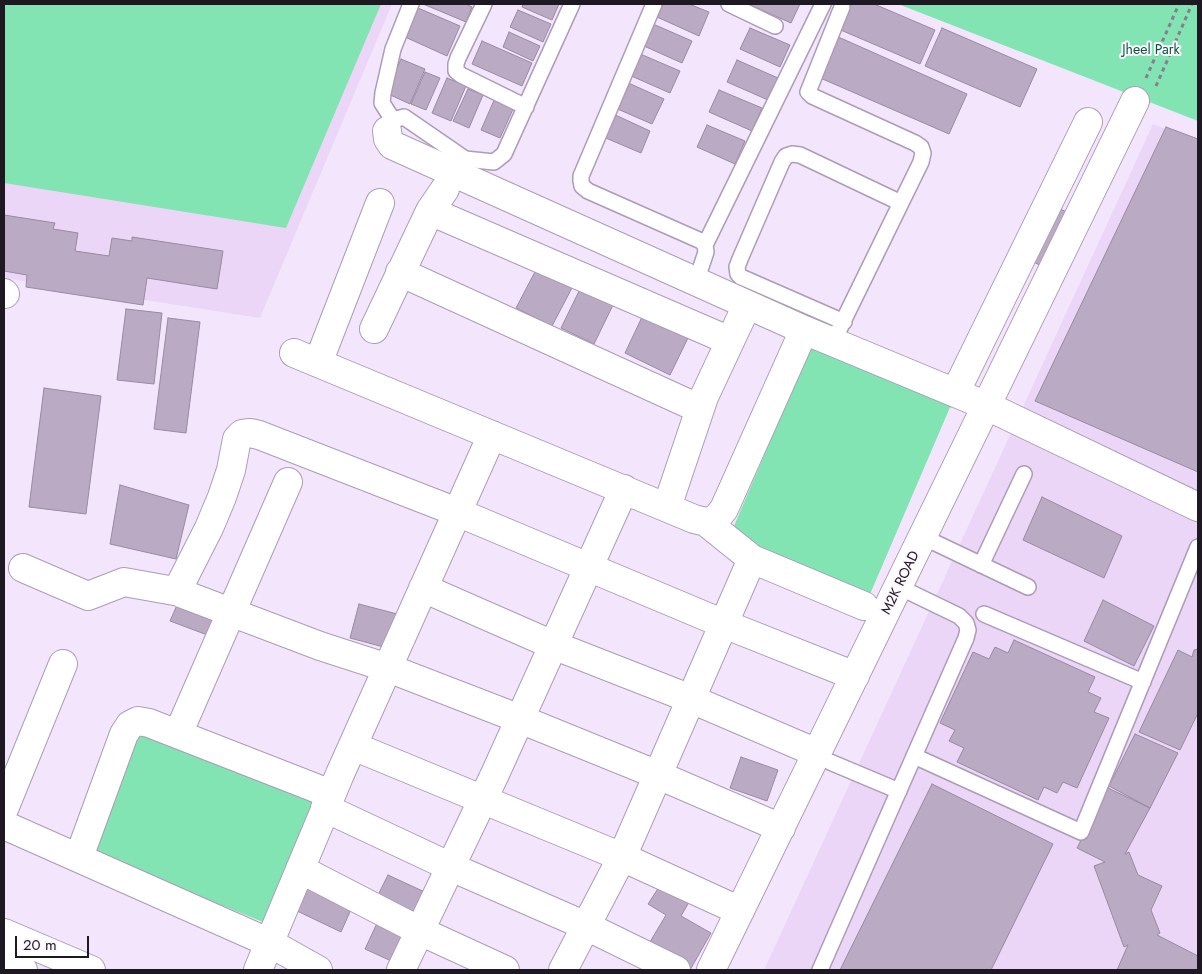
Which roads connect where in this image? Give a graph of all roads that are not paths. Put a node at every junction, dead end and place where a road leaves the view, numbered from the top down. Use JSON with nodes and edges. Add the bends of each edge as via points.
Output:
{"nodes":[{"id":1,"x":411,"y":4,"type":"edge"},
{"id":2,"x":484,"y":4,"type":"edge"},
{"id":3,"x":572,"y":4,"type":"edge"},
{"id":4,"x":654,"y":4,"type":"edge"},
{"id":5,"x":729,"y":4,"type":"edge"},
{"id":6,"x":823,"y":4,"type":"edge"},
{"id":7,"x":842,"y":7,"type":"dead end"},
{"id":8,"x":775,"y":26,"type":"dead end"},
{"id":9,"x":1138,"y":94,"type":"road end"},
{"id":10,"x":526,"y":107,"type":"junction"},
{"id":11,"x":1088,"y":122,"type":"dead end"},
{"id":12,"x":390,"y":126,"type":"junction"},
{"id":13,"x":445,"y":189,"type":"dead end"},
{"id":14,"x":380,"y":203,"type":"dead end"},
{"id":15,"x":901,"y":204,"type":"junction"},
{"id":16,"x":430,"y":211,"type":"junction"},
{"id":17,"x":705,"y":245,"type":"junction"},
{"id":18,"x":400,"y":272,"type":"junction"},
{"id":19,"x":696,"y":282,"type":"junction"},
{"id":20,"x":747,"y":305,"type":"junction"},
{"id":21,"x":374,"y":329,"type":"dead end"},
{"id":22,"x":804,"y":330,"type":"junction"},
{"id":23,"x":839,"y":332,"type":"junction"},
{"id":24,"x":730,"y":341,"type":"junction"},
{"id":25,"x":955,"y":393,"type":"junction"},
{"id":26,"x":987,"y":406,"type":"junction"},
{"id":27,"x":700,"y":409,"type":"junction"},
{"id":28,"x":492,"y":435,"type":"junction"},
{"id":29,"x":1024,"y":474,"type":"dead end"},
{"id":30,"x":288,"y":482,"type":"dead end"},
{"id":31,"x":624,"y":490,"type":"junction"},
{"id":32,"x":667,"y":507,"type":"junction"},
{"id":33,"x":1198,"y":507,"type":"edge"},
{"id":34,"x":457,"y":512,"type":"junction"},
{"id":35,"x":706,"y":522,"type":"junction"},
{"id":36,"x":923,"y":537,"type":"junction"},
{"id":37,"x":1198,"y":547,"type":"edge"},
{"id":38,"x":752,"y":559,"type":"junction"},
{"id":39,"x":981,"y":565,"type":"junction"},
{"id":40,"x":22,"y":568,"type":"dead end"},
{"id":41,"x":588,"y":568,"type":"junction"},
{"id":42,"x":898,"y":587,"type":"junction"},
{"id":43,"x":1028,"y":587,"type":"dead end"},
{"id":44,"x":423,"y":588,"type":"junction"},
{"id":45,"x":180,"y":592,"type":"junction"},
{"id":46,"x":864,"y":606,"type":"dead end"},
{"id":47,"x":231,"y":612,"type":"junction"},
{"id":48,"x":984,"y":614,"type":"dead end"},
{"id":49,"x":724,"y":624,"type":"junction"},
{"id":50,"x":553,"y":645,"type":"junction"},
{"id":51,"x":64,"y":664,"type":"dead end"},
{"id":52,"x":388,"y":668,"type":"junction"},
{"id":53,"x":855,"y":676,"type":"junction"},
{"id":54,"x":1142,"y":682,"type":"junction"},
{"id":55,"x":691,"y":699,"type":"junction"},
{"id":56,"x":520,"y":719,"type":"junction"},
{"id":57,"x":178,"y":734,"type":"junction"},
{"id":58,"x":353,"y":746,"type":"junction"},
{"id":59,"x":914,"y":756,"type":"junction"},
{"id":60,"x":824,"y":758,"type":"junction"},
{"id":61,"x":658,"y":775,"type":"junction"},
{"id":62,"x":899,"y":791,"type":"junction"},
{"id":63,"x":483,"y":800,"type":"junction"},
{"id":64,"x":328,"y":801,"type":"junction"},
{"id":65,"x":4,"y":809,"type":"edge"},
{"id":66,"x":4,"y":825,"type":"edge"},
{"id":67,"x":780,"y":828,"type":"junction"},
{"id":68,"x":79,"y":857,"type":"junction"},
{"id":69,"x":622,"y":857,"type":"junction"},
{"id":70,"x":451,"y":867,"type":"junction"},
{"id":71,"x":300,"y":868,"type":"junction"},
{"id":72,"x":740,"y":911,"type":"junction"},
{"id":73,"x":586,"y":926,"type":"junction"},
{"id":74,"x":420,"y":931,"type":"junction"},
{"id":75,"x":4,"y":933,"type":"edge"},
{"id":76,"x":270,"y":943,"type":"junction"},
{"id":77,"x":90,"y":970,"type":"edge"},
{"id":78,"x":258,"y":970,"type":"edge"},
{"id":79,"x":318,"y":970,"type":"edge"},
{"id":80,"x":401,"y":970,"type":"edge"},
{"id":81,"x":505,"y":970,"type":"edge"},
{"id":82,"x":564,"y":970,"type":"edge"},
{"id":83,"x":676,"y":970,"type":"edge"},
{"id":84,"x":711,"y":970,"type":"edge"},
{"id":85,"x":820,"y":970,"type":"edge"}],
"edges":[{"from":1,"to":12,"type":"lane","via":[[393,49],[383,93],[382,103]]},
{"from":2,"to":10,"type":"lane","via":[[458,58],[456,71]]},
{"from":3,"to":10,"type":"lane"},
{"from":4,"to":17,"type":"lane","via":[[580,182],[588,191]]},
{"from":5,"to":8,"type":"lane"},
{"from":6,"to":17,"type":"lane"},
{"from":7,"to":15,"type":"lane","via":[[808,92],[921,147],[924,154]]},
{"from":9,"to":26,"type":"street","name":"M2K ROAD"},
{"from":10,"to":12,"type":"lane","via":[[504,154],[494,162],[465,159],[404,117]]},
{"from":11,"to":25,"type":"street"},
{"from":12,"to":19,"type":"street","via":[[388,139],[392,145]]},
{"from":13,"to":16,"type":"street"},
{"from":14,"to":28,"type":"street","via":[[306,358]]},
{"from":15,"to":23,"type":"lane"},
{"from":15,"to":23,"type":"lane","via":[[800,155],[786,156],[782,162],[740,259],[738,274]]},
{"from":16,"to":18,"type":"street"},
{"from":16,"to":24,"type":"street"},
{"from":17,"to":19,"type":"lane","via":[[705,258]]},
{"from":18,"to":21,"type":"street"},
{"from":18,"to":27,"type":"street"},
{"from":19,"to":20,"type":"street"},
{"from":20,"to":22,"type":"street"},
{"from":20,"to":24,"type":"street"},
{"from":22,"to":23,"type":"street"},
{"from":22,"to":35,"type":"street","via":[[724,509],[716,519]]},
{"from":23,"to":25,"type":"street"},
{"from":24,"to":27,"type":"street"},
{"from":25,"to":26,"type":"street"},
{"from":26,"to":33,"type":"street"},
{"from":26,"to":36,"type":"street","name":"M2K ROAD"},
{"from":27,"to":32,"type":"street"},
{"from":28,"to":31,"type":"street"},
{"from":28,"to":34,"type":"street"},
{"from":29,"to":39,"type":"lane"},
{"from":30,"to":47,"type":"street"},
{"from":31,"to":32,"type":"street"},
{"from":31,"to":41,"type":"street"},
{"from":32,"to":35,"type":"street"},
{"from":34,"to":41,"type":"street"},
{"from":34,"to":44,"type":"street"},
{"from":34,"to":45,"type":"street","via":[[259,435],[242,434],[234,445],[231,470],[222,497],[180,585]]},
{"from":35,"to":38,"type":"street"},
{"from":36,"to":39,"type":"lane"},
{"from":36,"to":42,"type":"street","name":"M2K ROAD"},
{"from":37,"to":54,"type":"lane"},
{"from":38,"to":46,"type":"street"},
{"from":38,"to":49,"type":"street"},
{"from":39,"to":43,"type":"lane"},
{"from":40,"to":45,"type":"street","via":[[88,596],[124,582]]},
{"from":41,"to":49,"type":"street"},
{"from":41,"to":50,"type":"street"},
{"from":42,"to":53,"type":"street","name":"M2K ROAD"},
{"from":42,"to":59,"type":"lane","via":[[959,616],[968,630]]},
{"from":44,"to":50,"type":"street"},
{"from":44,"to":52,"type":"street"},
{"from":45,"to":47,"type":"street"},
{"from":47,"to":52,"type":"street"},
{"from":47,"to":57,"type":"street"},
{"from":48,"to":54,"type":"lane"},
{"from":49,"to":53,"type":"street"},
{"from":49,"to":55,"type":"street"},
{"from":50,"to":55,"type":"street"},
{"from":50,"to":56,"type":"street"},
{"from":51,"to":65,"type":"street"},
{"from":52,"to":56,"type":"street"},
{"from":52,"to":58,"type":"street"},
{"from":53,"to":60,"type":"street","name":"M2K ROAD"},
{"from":54,"to":59,"type":"lane","via":[[1081,832]]},
{"from":55,"to":60,"type":"street"},
{"from":55,"to":61,"type":"street"},
{"from":56,"to":61,"type":"street"},
{"from":56,"to":63,"type":"street"},
{"from":57,"to":64,"type":"street"},
{"from":57,"to":68,"type":"street","via":[[150,723],[138,721],[130,725]]},
{"from":58,"to":63,"type":"street"},
{"from":58,"to":64,"type":"street"},
{"from":59,"to":62,"type":"lane"},
{"from":60,"to":62,"type":"lane"},
{"from":60,"to":67,"type":"street","name":"M2K ROAD"},
{"from":61,"to":67,"type":"street"},
{"from":61,"to":69,"type":"street"},
{"from":62,"to":85,"type":"lane"},
{"from":63,"to":69,"type":"street"},
{"from":63,"to":70,"type":"street"},
{"from":64,"to":70,"type":"street"},
{"from":64,"to":71,"type":"street"},
{"from":66,"to":68,"type":"street"},
{"from":67,"to":72,"type":"street","name":"M2K ROAD"},
{"from":68,"to":76,"type":"street"},
{"from":69,"to":72,"type":"street"},
{"from":69,"to":73,"type":"street"},
{"from":70,"to":73,"type":"street"},
{"from":70,"to":74,"type":"street"},
{"from":71,"to":74,"type":"street"},
{"from":71,"to":76,"type":"street"},
{"from":72,"to":84,"type":"street","name":"M2K ROAD"},
{"from":73,"to":82,"type":"street"},
{"from":73,"to":83,"type":"street"},
{"from":74,"to":80,"type":"street"},
{"from":74,"to":81,"type":"street"},
{"from":75,"to":77,"type":"street"},
{"from":76,"to":78,"type":"street"},
{"from":76,"to":79,"type":"street"}]}
